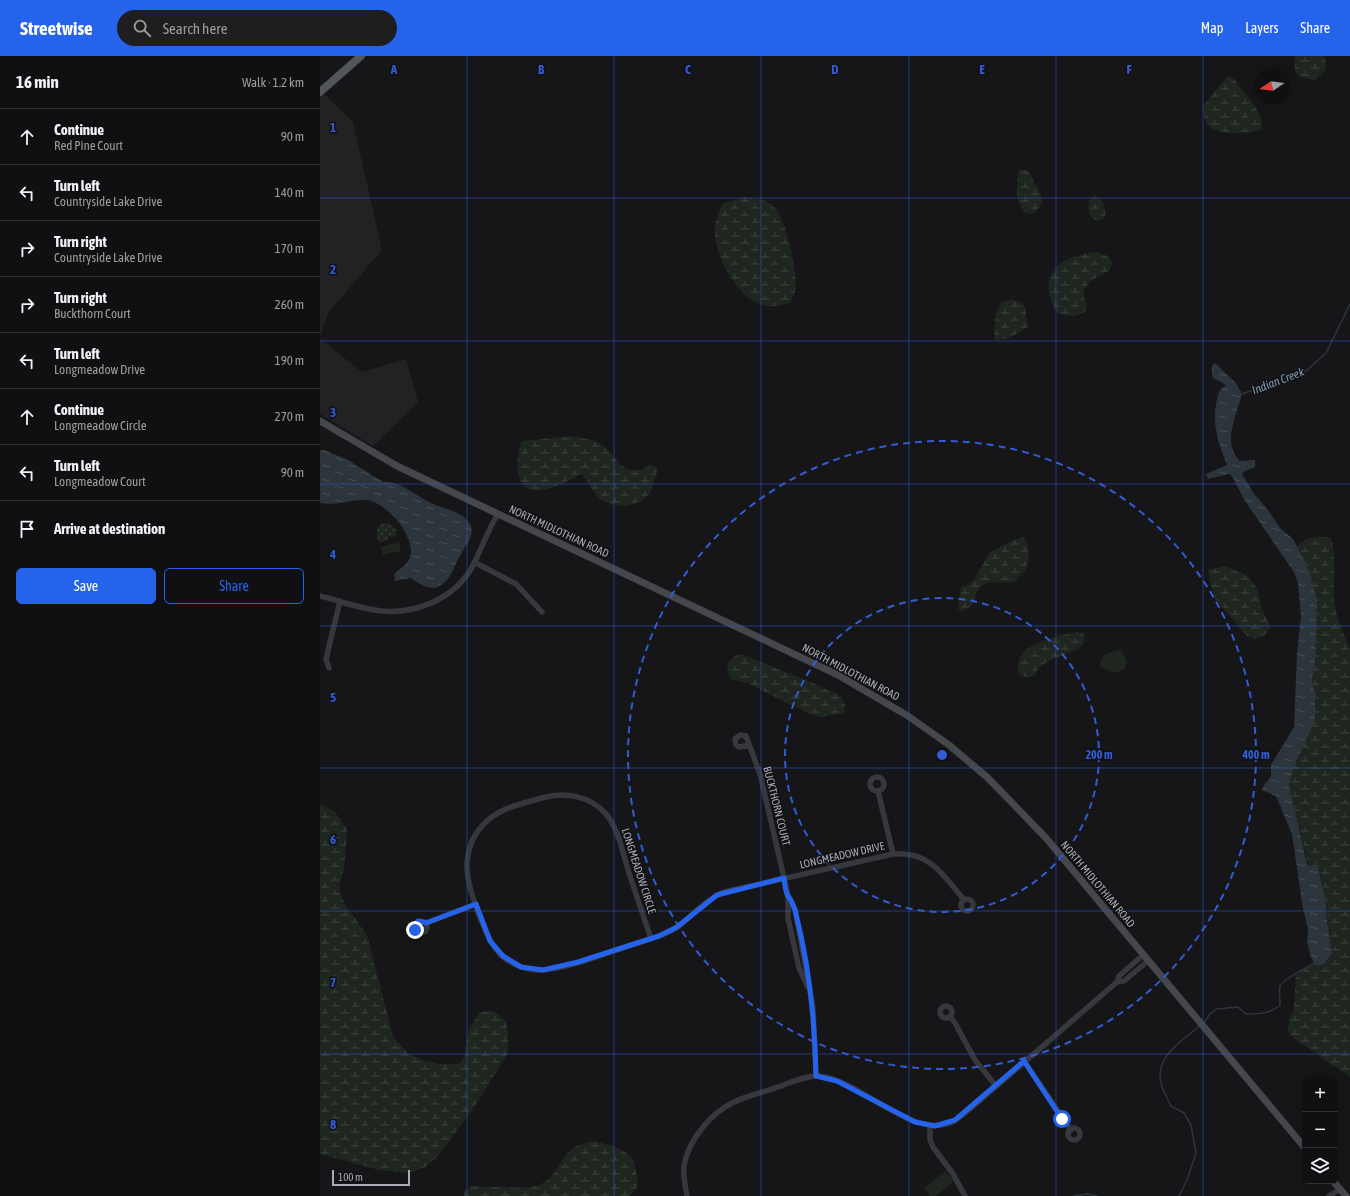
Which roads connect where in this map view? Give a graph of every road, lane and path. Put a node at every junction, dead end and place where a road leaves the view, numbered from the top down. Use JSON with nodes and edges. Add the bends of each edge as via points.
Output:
{"nodes":[{"id":1,"x":361,"y":56,"type":"edge"},
{"id":2,"x":320,"y":92,"type":"edge"},
{"id":3,"x":320,"y":421,"type":"edge"},
{"id":4,"x":498,"y":514,"type":"junction"},
{"id":5,"x":474,"y":562,"type":"junction"},
{"id":6,"x":320,"y":596,"type":"edge"},
{"id":7,"x":340,"y":601,"type":"junction"},
{"id":8,"x":542,"y":612,"type":"dead end"},
{"id":9,"x":329,"y":668,"type":"dead end"},
{"id":10,"x":749,"y":745,"type":"dead end"},
{"id":11,"x":878,"y":791,"type":"dead end"},
{"id":12,"x":892,"y":854,"type":"junction"},
{"id":13,"x":784,"y":878,"type":"junction"},
{"id":14,"x":964,"y":900,"type":"dead end"},
{"id":15,"x":476,"y":904,"type":"junction"},
{"id":16,"x":426,"y":923,"type":"dead end"},
{"id":17,"x":651,"y":939,"type":"junction"},
{"id":18,"x":1145,"y":958,"type":"junction"},
{"id":19,"x":950,"y":1016,"type":"dead end"},
{"id":20,"x":1024,"y":1061,"type":"junction"},
{"id":21,"x":816,"y":1076,"type":"junction"},
{"id":22,"x":996,"y":1086,"type":"junction"},
{"id":23,"x":930,"y":1126,"type":"junction"},
{"id":24,"x":1070,"y":1130,"type":"dead end"},
{"id":25,"x":1302,"y":1144,"type":"edge"},
{"id":26,"x":1336,"y":1184,"type":"edge"},
{"id":27,"x":1340,"y":1189,"type":"junction"},
{"id":28,"x":687,"y":1196,"type":"edge"},
{"id":29,"x":964,"y":1196,"type":"edge"},
{"id":30,"x":1330,"y":1196,"type":"edge"},
{"id":31,"x":1346,"y":1196,"type":"edge"}],
"edges":[{"from":1,"to":2,"type":"main road"},
{"from":3,"to":4,"type":"main road","name":"NORTH MIDLOTHIAN ROAD","via":[[397,466]]},
{"from":4,"to":5,"type":"street"},
{"from":4,"to":18,"type":"main road","name":"NORTH MIDLOTHIAN ROAD","via":[[838,675],[908,716],[949,745],[993,784],[1046,838]]},
{"from":5,"to":7,"type":"street","via":[[466,576],[452,590],[423,606],[382,611]]},
{"from":5,"to":8,"type":"street","via":[[516,584]]},
{"from":6,"to":7,"type":"street"},
{"from":7,"to":9,"type":"street","via":[[326,659]]},
{"from":10,"to":13,"type":"street","name":"BUCKTHORN COURT","via":[[760,774]]},
{"from":11,"to":12,"type":"street"},
{"from":12,"to":13,"type":"street","name":"LONGMEADOW DRIVE"},
{"from":12,"to":14,"type":"street","name":"LONGMEADOW DRIVE","via":[[910,854],[926,859]]},
{"from":13,"to":17,"type":"street","name":"LONGMEADOW DRIVE","via":[[717,895],[677,927]]},
{"from":13,"to":21,"type":"street","name":"BUCKTHORN COURT","via":[[788,896],[788,918],[799,968],[808,987],[813,1008]]},
{"from":15,"to":16,"type":"street"},
{"from":15,"to":17,"type":"street","name":"LONGMEADOW CIRCLE","via":[[494,948],[514,964],[534,970],[555,968]]},
{"from":15,"to":17,"type":"street","name":"LONGMEADOW CIRCLE","via":[[467,864],[472,842],[482,825],[495,814],[512,807],[549,796],[572,796],[598,806],[613,825]]},
{"from":18,"to":20,"type":"street","via":[[1124,981],[1117,982]]},
{"from":18,"to":25,"type":"main road","name":"NORTH MIDLOTHIAN ROAD"},
{"from":19,"to":22,"type":"street","via":[[975,1060]]},
{"from":20,"to":22,"type":"street"},
{"from":20,"to":24,"type":"street"},
{"from":21,"to":23,"type":"street","via":[[837,1081],[915,1122]]},
{"from":21,"to":28,"type":"street","via":[[749,1096],[731,1104],[716,1115],[701,1131],[688,1153],[684,1174]]},
{"from":22,"to":23,"type":"street","via":[[955,1120]]},
{"from":23,"to":29,"type":"street","via":[[933,1147],[953,1174]]},
{"from":26,"to":27,"type":"main road"},
{"from":27,"to":30,"type":"street"},
{"from":27,"to":31,"type":"main road"}]}
